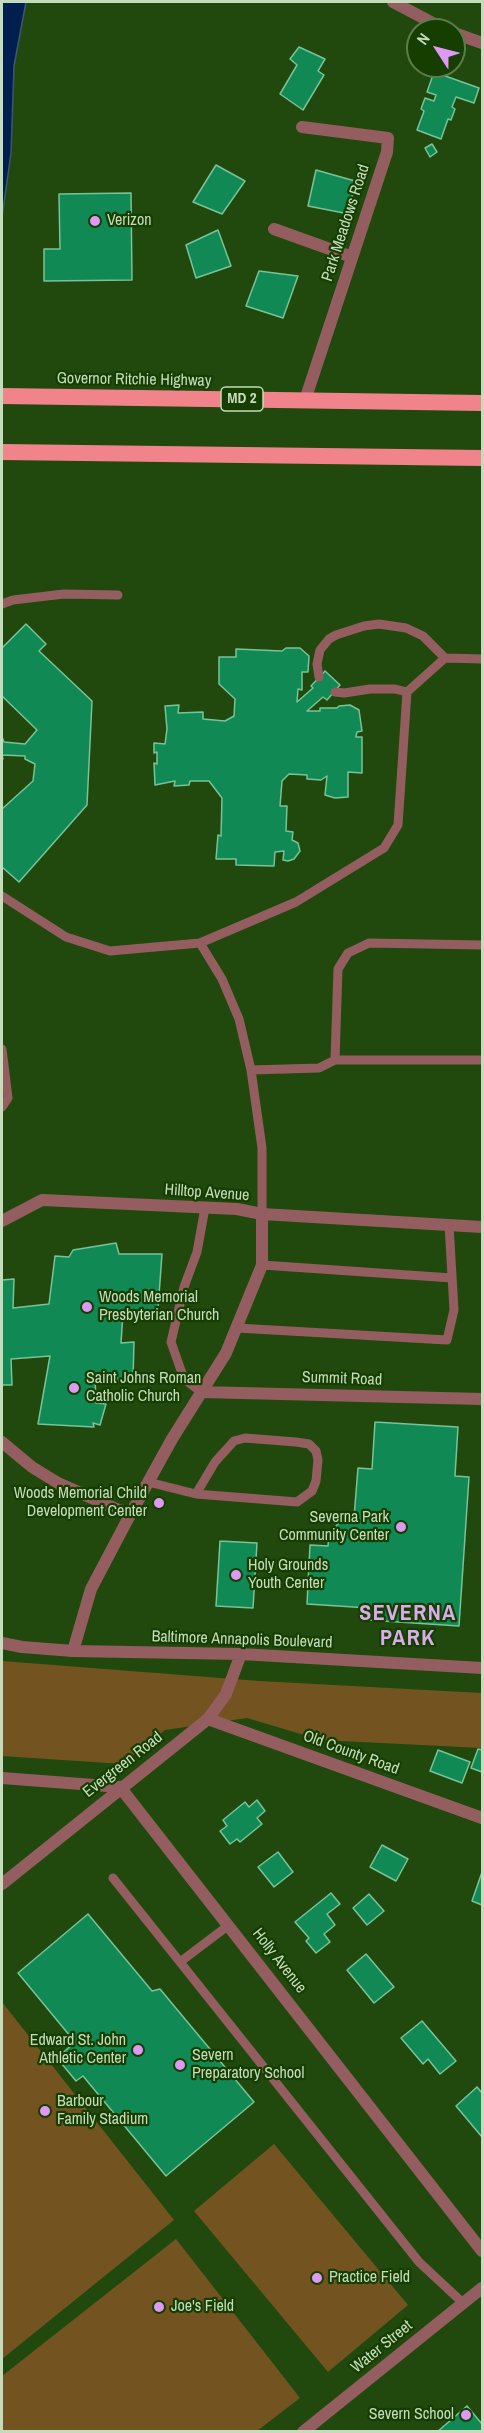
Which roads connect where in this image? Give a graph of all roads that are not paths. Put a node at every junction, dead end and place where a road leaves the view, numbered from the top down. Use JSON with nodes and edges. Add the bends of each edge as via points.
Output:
{"nodes":[{"id":1,"x":393,"y":2,"type":"edge"},
{"id":2,"x":423,"y":18,"type":"edge"},
{"id":3,"x":466,"y":38,"type":"edge"},
{"id":4,"x":483,"y":44,"type":"edge"},
{"id":5,"x":302,"y":127,"type":"dead end"},
{"id":6,"x":274,"y":229,"type":"dead end"},
{"id":7,"x":352,"y":257,"type":"junction"},
{"id":8,"x":2,"y":396,"type":"edge"},
{"id":9,"x":305,"y":400,"type":"junction"},
{"id":10,"x":483,"y":403,"type":"edge"},
{"id":11,"x":2,"y":452,"type":"edge"},
{"id":12,"x":483,"y":458,"type":"edge"},
{"id":13,"x":118,"y":595,"type":"dead end"},
{"id":14,"x":2,"y":604,"type":"edge"},
{"id":15,"x":445,"y":658,"type":"junction"},
{"id":16,"x":483,"y":659,"type":"edge"},
{"id":17,"x":319,"y":677,"type":"dead end"},
{"id":18,"x":335,"y":692,"type":"dead end"},
{"id":19,"x":407,"y":692,"type":"junction"},
{"id":20,"x":2,"y":896,"type":"edge"},
{"id":21,"x":200,"y":943,"type":"junction"},
{"id":22,"x":483,"y":945,"type":"edge"},
{"id":23,"x":2,"y":1049,"type":"edge"},
{"id":24,"x":335,"y":1060,"type":"junction"},
{"id":25,"x":483,"y":1060,"type":"edge"},
{"id":26,"x":251,"y":1070,"type":"junction"},
{"id":27,"x":2,"y":1107,"type":"edge"},
{"id":28,"x":205,"y":1208,"type":"junction"},
{"id":29,"x":262,"y":1214,"type":"junction"},
{"id":30,"x":2,"y":1221,"type":"edge"},
{"id":31,"x":449,"y":1225,"type":"junction"},
{"id":32,"x":483,"y":1227,"type":"edge"},
{"id":33,"x":262,"y":1265,"type":"junction"},
{"id":34,"x":452,"y":1278,"type":"junction"},
{"id":35,"x":237,"y":1328,"type":"junction"},
{"id":36,"x":201,"y":1392,"type":"junction"},
{"id":37,"x":483,"y":1399,"type":"edge"},
{"id":38,"x":2,"y":1442,"type":"edge"},
{"id":39,"x":148,"y":1482,"type":"junction"},
{"id":40,"x":196,"y":1494,"type":"junction"},
{"id":41,"x":130,"y":1515,"type":"junction"},
{"id":42,"x":2,"y":1643,"type":"edge"},
{"id":43,"x":73,"y":1651,"type":"junction"},
{"id":44,"x":241,"y":1654,"type":"junction"},
{"id":45,"x":483,"y":1668,"type":"edge"},
{"id":46,"x":208,"y":1719,"type":"junction"},
{"id":47,"x":2,"y":1778,"type":"edge"},
{"id":48,"x":120,"y":1787,"type":"junction"},
{"id":49,"x":483,"y":1818,"type":"edge"},
{"id":50,"x":113,"y":1878,"type":"dead end"},
{"id":51,"x":2,"y":1884,"type":"edge"},
{"id":52,"x":229,"y":1924,"type":"junction"},
{"id":53,"x":180,"y":1962,"type":"junction"},
{"id":54,"x":483,"y":2251,"type":"edge"},
{"id":55,"x":483,"y":2288,"type":"edge"},
{"id":56,"x":463,"y":2303,"type":"junction"},
{"id":57,"x":303,"y":2432,"type":"edge"}],
"edges":[{"from":1,"to":2,"type":"street"},
{"from":3,"to":4,"type":"street"},
{"from":5,"to":7,"type":"street","name":"Park Meadows Road","via":[[388,138],[387,152]]},
{"from":6,"to":7,"type":"street"},
{"from":7,"to":9,"type":"street","name":"Park Meadows Road"},
{"from":8,"to":9,"type":"highway","name":"Governor Ritchie Highway","number":"MD 2"},
{"from":9,"to":10,"type":"highway","name":"Governor Ritchie Highway","number":"MD 2"},
{"from":11,"to":12,"type":"highway"},
{"from":13,"to":14,"type":"lane","via":[[64,594]]},
{"from":15,"to":16,"type":"lane"},
{"from":15,"to":17,"type":"lane","via":[[423,636],[406,628],[364,626],[329,639],[320,650]]},
{"from":15,"to":19,"type":"lane"},
{"from":18,"to":19,"type":"lane"},
{"from":19,"to":21,"type":"lane","via":[[398,825],[384,848],[296,902]]},
{"from":20,"to":21,"type":"lane","via":[[66,937],[110,951]]},
{"from":21,"to":26,"type":"lane","via":[[222,979],[239,1019]]},
{"from":22,"to":24,"type":"lane","via":[[369,942],[348,953],[338,969]]},
{"from":23,"to":27,"type":"lane","via":[[8,1098]]},
{"from":24,"to":25,"type":"lane"},
{"from":24,"to":26,"type":"lane","via":[[319,1068]]},
{"from":26,"to":29,"type":"lane","via":[[262,1148]]},
{"from":28,"to":29,"type":"street","name":"Hilltop Avenue"},
{"from":28,"to":30,"type":"street","name":"Hilltop Avenue","via":[[42,1200]]},
{"from":28,"to":36,"type":"lane","via":[[197,1252],[171,1342],[184,1379]]},
{"from":29,"to":31,"type":"street"},
{"from":29,"to":33,"type":"street","name":"Hilltop Avenue"},
{"from":31,"to":32,"type":"street"},
{"from":31,"to":34,"type":"lane"},
{"from":33,"to":34,"type":"lane"},
{"from":33,"to":35,"type":"street","name":"Hilltop Avenue"},
{"from":34,"to":35,"type":"lane","via":[[454,1310],[447,1340]]},
{"from":35,"to":36,"type":"street","name":"Hilltop Avenue"},
{"from":36,"to":37,"type":"street","name":"Summit Road"},
{"from":36,"to":39,"type":"street","name":"Hilltop Avenue"},
{"from":38,"to":41,"type":"street","via":[[58,1483]]},
{"from":39,"to":40,"type":"lane"},
{"from":39,"to":41,"type":"street","name":"Hilltop Avenue"},
{"from":40,"to":40,"type":"lane","via":[[297,1502],[312,1491],[316,1481],[316,1451],[309,1444],[297,1442],[245,1438],[234,1441],[215,1461]]},
{"from":41,"to":43,"type":"street","name":"Hilltop Avenue","via":[[91,1589]]},
{"from":42,"to":43,"type":"street","name":"Baltimore Annapolis Boulevard"},
{"from":43,"to":44,"type":"street","name":"Baltimore Annapolis Boulevard"},
{"from":44,"to":45,"type":"street","name":"Baltimore Annapolis Boulevard"},
{"from":44,"to":46,"type":"street","name":"Evergreen Road","via":[[226,1694]]},
{"from":46,"to":48,"type":"street","name":"Evergreen Road"},
{"from":46,"to":49,"type":"street","name":"Old County Road"},
{"from":47,"to":48,"type":"street"},
{"from":48,"to":51,"type":"street","name":"Evergreen Road"},
{"from":48,"to":52,"type":"street","name":"Holly Avenue"},
{"from":50,"to":53,"type":"lane"},
{"from":52,"to":53,"type":"lane"},
{"from":52,"to":54,"type":"street","name":"Holly Avenue"},
{"from":53,"to":56,"type":"lane","via":[[419,2262]]},
{"from":55,"to":56,"type":"street","name":"Water Street"},
{"from":56,"to":57,"type":"street","name":"Water Street"}]}
